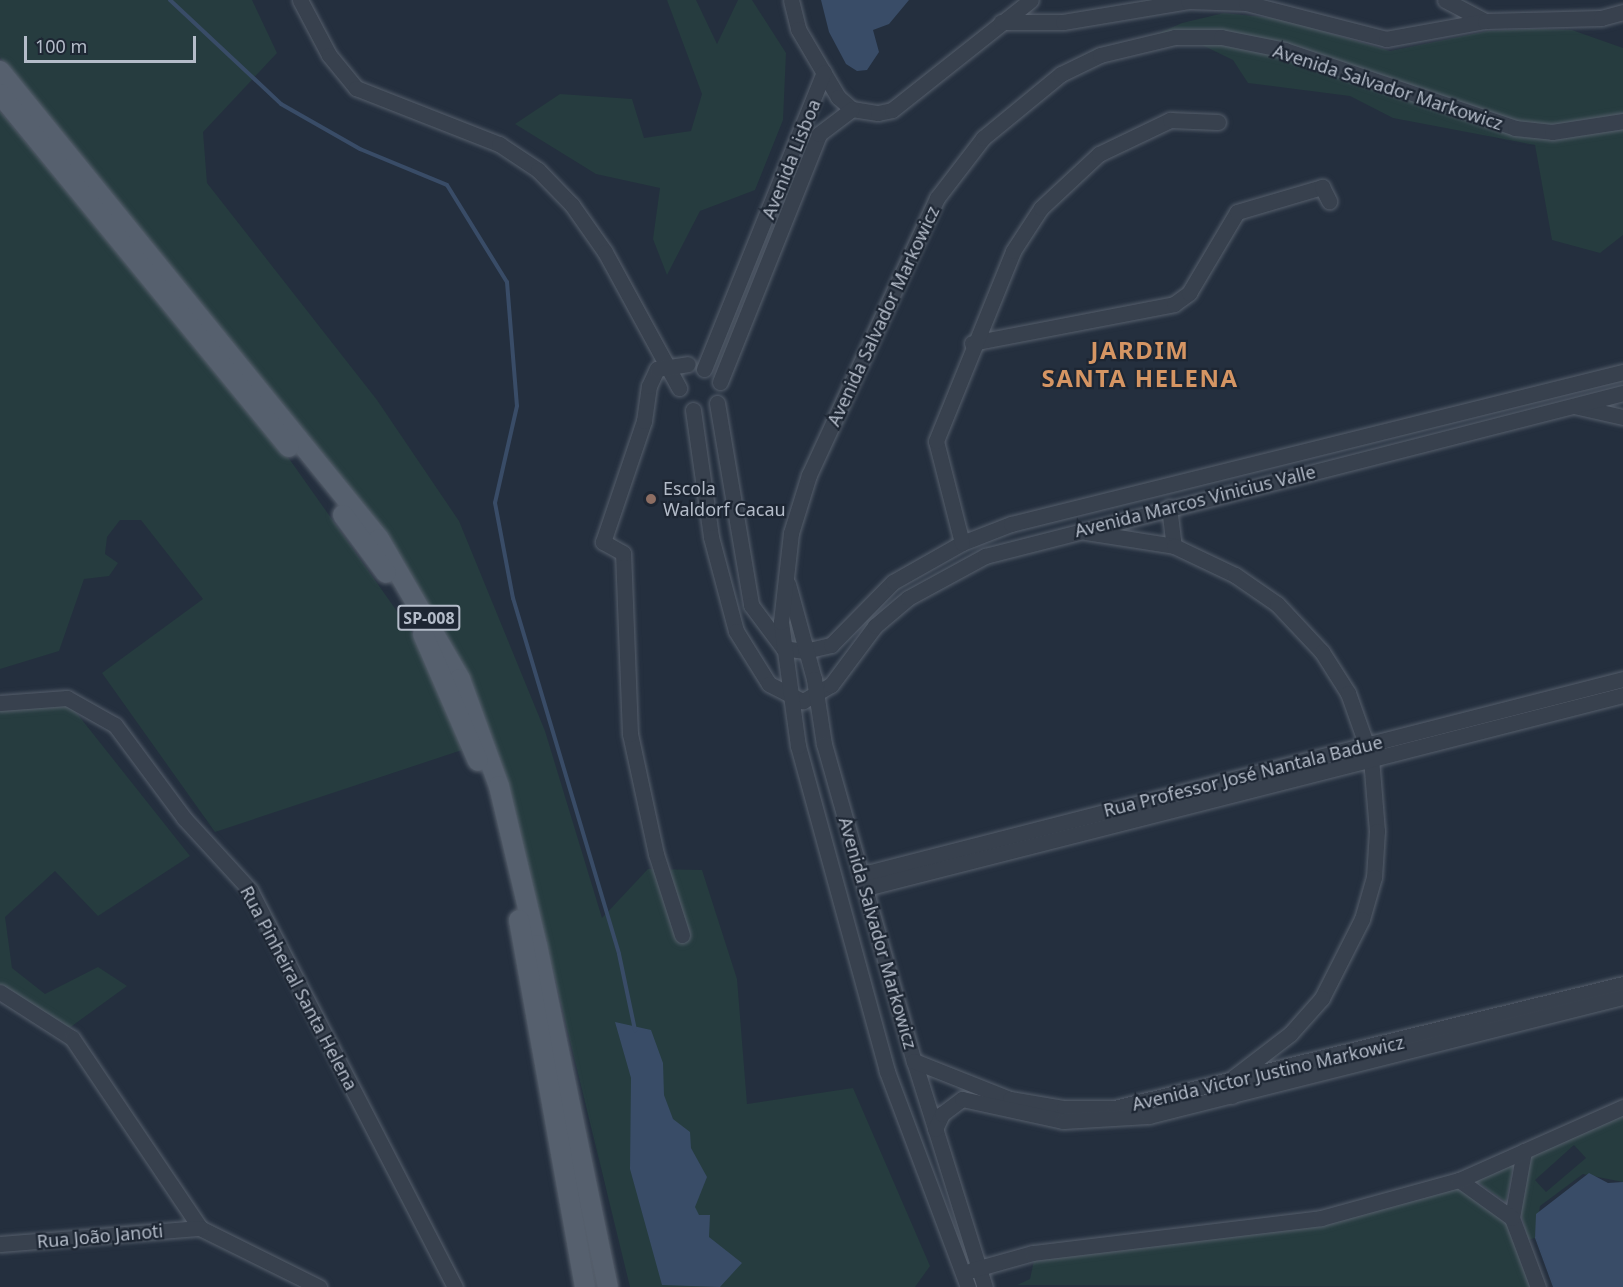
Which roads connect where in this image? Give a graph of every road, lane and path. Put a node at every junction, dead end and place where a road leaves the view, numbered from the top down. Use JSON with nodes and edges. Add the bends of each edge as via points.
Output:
{"nodes":[{"id":1,"x":300,"y":0,"type":"edge"},
{"id":2,"x":791,"y":0,"type":"edge"},
{"id":3,"x":1031,"y":0,"type":"edge"},
{"id":4,"x":1445,"y":0,"type":"edge"},
{"id":5,"x":1623,"y":12,"type":"edge"},
{"id":6,"x":1485,"y":21,"type":"junction"},
{"id":7,"x":1001,"y":22,"type":"junction"},
{"id":8,"x":0,"y":71,"type":"edge"},
{"id":9,"x":824,"y":72,"type":"junction"},
{"id":10,"x":0,"y":94,"type":"edge"},
{"id":11,"x":852,"y":110,"type":"junction"},
{"id":12,"x":1623,"y":121,"type":"edge"},
{"id":13,"x":1218,"y":122,"type":"dead end"},
{"id":14,"x":1329,"y":201,"type":"dead end"},
{"id":15,"x":756,"y":245,"type":"junction"},
{"id":16,"x":773,"y":253,"type":"junction"},
{"id":17,"x":972,"y":343,"type":"junction"},
{"id":18,"x":660,"y":348,"type":"junction"},
{"id":19,"x":668,"y":364,"type":"junction"},
{"id":20,"x":696,"y":367,"type":"junction"},
{"id":21,"x":1623,"y":372,"type":"edge"},
{"id":22,"x":720,"y":382,"type":"junction"},
{"id":23,"x":679,"y":388,"type":"junction"},
{"id":24,"x":1623,"y":393,"type":"edge"},
{"id":25,"x":717,"y":403,"type":"junction"},
{"id":26,"x":1571,"y":405,"type":"junction"},
{"id":27,"x":693,"y":410,"type":"junction"},
{"id":28,"x":1623,"y":417,"type":"edge"},
{"id":29,"x":1169,"y":507,"type":"junction"},
{"id":30,"x":1011,"y":524,"type":"junction"},
{"id":31,"x":1076,"y":531,"type":"junction"},
{"id":32,"x":962,"y":543,"type":"junction"},
{"id":33,"x":1018,"y":544,"type":"junction"},
{"id":34,"x":1174,"y":546,"type":"junction"},
{"id":35,"x":785,"y":575,"type":"junction"},
{"id":36,"x":783,"y":648,"type":"junction"},
{"id":37,"x":806,"y":651,"type":"junction"},
{"id":38,"x":1623,"y":679,"type":"edge"},
{"id":39,"x":831,"y":685,"type":"junction"},
{"id":40,"x":1623,"y":695,"type":"edge"},
{"id":41,"x":815,"y":697,"type":"junction"},
{"id":42,"x":788,"y":698,"type":"junction"},
{"id":43,"x":0,"y":703,"type":"edge"},
{"id":44,"x":824,"y":744,"type":"junction"},
{"id":45,"x":1369,"y":751,"type":"junction"},
{"id":46,"x":846,"y":820,"type":"junction"},
{"id":47,"x":821,"y":826,"type":"junction"},
{"id":48,"x":864,"y":881,"type":"junction"},
{"id":49,"x":682,"y":935,"type":"dead end"},
{"id":50,"x":1623,"y":984,"type":"edge"},
{"id":51,"x":0,"y":992,"type":"edge"},
{"id":52,"x":1623,"y":997,"type":"edge"},
{"id":53,"x":914,"y":1061,"type":"junction"},
{"id":54,"x":1230,"y":1090,"type":"junction"},
{"id":55,"x":962,"y":1091,"type":"junction"},
{"id":56,"x":1623,"y":1107,"type":"edge"},
{"id":57,"x":935,"y":1129,"type":"junction"},
{"id":58,"x":1524,"y":1151,"type":"junction"},
{"id":59,"x":1459,"y":1180,"type":"junction"},
{"id":60,"x":1512,"y":1218,"type":"junction"},
{"id":61,"x":200,"y":1228,"type":"junction"},
{"id":62,"x":0,"y":1245,"type":"edge"},
{"id":63,"x":981,"y":1268,"type":"junction"},
{"id":64,"x":966,"y":1280,"type":"edge"},
{"id":65,"x":319,"y":1287,"type":"edge"},
{"id":66,"x":455,"y":1287,"type":"edge"},
{"id":67,"x":585,"y":1287,"type":"edge"},
{"id":68,"x":608,"y":1287,"type":"edge"},
{"id":69,"x":986,"y":1287,"type":"edge"},
{"id":70,"x":1538,"y":1287,"type":"edge"}],
"edges":[{"from":1,"to":18,"type":"street","via":[[329,55],[356,88],[403,110],[460,126],[538,170],[605,252]]},
{"from":2,"to":9,"type":"street","via":[[798,30]]},
{"from":3,"to":7,"type":"street"},
{"from":4,"to":6,"type":"street"},
{"from":5,"to":6,"type":"street","via":[[1601,18]]},
{"from":6,"to":7,"type":"street","via":[[1386,39],[1246,3],[1188,1],[1063,22]]},
{"from":7,"to":11,"type":"street","via":[[892,110]]},
{"from":8,"to":68,"type":"main road","number":"SP-008","via":[[379,539],[460,678],[499,786],[535,933]]},
{"from":9,"to":11,"type":"street"},
{"from":9,"to":15,"type":"street","name":"Avenida Lisboa"},
{"from":10,"to":67,"type":"main road","number":"SP-008","via":[[332,499],[425,636],[489,785],[518,913]]},
{"from":11,"to":16,"type":"street","name":"Avenida Lisboa","via":[[819,134]]},
{"from":12,"to":35,"type":"street","name":"Avenida Salvador Markowicz","via":[[1552,132],[1515,128],[1285,50],[1221,37],[1175,38],[1100,55],[1061,74],[990,132],[937,198],[809,475],[791,533]]},
{"from":13,"to":17,"type":"street","via":[[1170,120],[1099,154],[1073,175],[1041,208],[1013,251]]},
{"from":14,"to":17,"type":"street","via":[[1322,187],[1238,212],[1189,293],[1174,304]]},
{"from":15,"to":16,"type":"street"},
{"from":15,"to":20,"type":"street","name":"Avenida Lisboa"},
{"from":16,"to":22,"type":"street","name":"Avenida Lisboa"},
{"from":17,"to":32,"type":"street","via":[[936,441]]},
{"from":18,"to":19,"type":"street"},
{"from":18,"to":20,"type":"street"},
{"from":19,"to":20,"type":"street"},
{"from":19,"to":23,"type":"street"},
{"from":19,"to":49,"type":"street","via":[[657,369],[649,386],[644,421],[603,542],[623,553],[630,734],[656,854]]},
{"from":20,"to":22,"type":"street"},
{"from":20,"to":23,"type":"street","via":[[684,376]]},
{"from":21,"to":30,"type":"street","name":"Avenida Marcos Vinicius Valle"},
{"from":22,"to":25,"type":"street"},
{"from":23,"to":27,"type":"street","via":[[682,401]]},
{"from":24,"to":26,"type":"street","name":"Avenida Marcos Vinicius Valle"},
{"from":25,"to":27,"type":"street","via":[[706,411]]},
{"from":25,"to":36,"type":"street","via":[[750,605]]},
{"from":26,"to":28,"type":"street"},
{"from":26,"to":29,"type":"street","name":"Avenida Marcos Vinicius Valle"},
{"from":27,"to":42,"type":"street","via":[[711,537],[736,631],[755,668]]},
{"from":29,"to":31,"type":"street","name":"Avenida Marcos Vinicius Valle"},
{"from":29,"to":34,"type":"street"},
{"from":30,"to":32,"type":"street","name":"Avenida Marcos Vinicius Valle"},
{"from":30,"to":33,"type":"street"},
{"from":31,"to":33,"type":"street","name":"Avenida Marcos Vinicius Valle"},
{"from":31,"to":34,"type":"street"},
{"from":32,"to":37,"type":"street","name":"Avenida Marcos Vinicius Valle","via":[[893,582],[831,645]]},
{"from":33,"to":39,"type":"street","name":"Avenida Marcos Vinicius Valle","via":[[958,568],[908,598],[875,626]]},
{"from":34,"to":45,"type":"street","via":[[1235,575],[1277,604],[1322,652],[1348,693]]},
{"from":35,"to":36,"type":"street","name":"Avenida Salvador Markowicz"},
{"from":35,"to":37,"type":"street","name":"Avenida Salvador Markowicz"},
{"from":36,"to":37,"type":"street"},
{"from":36,"to":42,"type":"street","name":"Avenida Salvador Markowicz"},
{"from":37,"to":41,"type":"street","name":"Avenida Salvador Markowicz"},
{"from":38,"to":45,"type":"street","name":"Rua Professor José Nantala Badue"},
{"from":39,"to":41,"type":"street","name":"Avenida Marcos Vinicius Valle"},
{"from":39,"to":44,"type":"street"},
{"from":40,"to":45,"type":"street","name":"Rua Professor José Nantala Badue"},
{"from":41,"to":42,"type":"street"},
{"from":41,"to":44,"type":"street","name":"Avenida Salvador Markowicz"},
{"from":42,"to":47,"type":"street","name":"Avenida Salvador Markowicz"},
{"from":43,"to":66,"type":"street","name":"Rua Pinheiral Santa Helena","via":[[68,698],[115,725],[184,818],[250,890]]},
{"from":44,"to":46,"type":"street","name":"Avenida Salvador Markowicz"},
{"from":45,"to":48,"type":"street","name":"Rua Professor José Nantala Badue"},
{"from":45,"to":54,"type":"street","via":[[1377,798],[1374,877],[1343,963],[1302,1022]]},
{"from":46,"to":47,"type":"street","via":[[832,814]]},
{"from":46,"to":48,"type":"street","name":"Avenida Salvador Markowicz"},
{"from":47,"to":64,"type":"street","name":"Avenida Salvador Markowicz","via":[[887,1071]]},
{"from":48,"to":53,"type":"street","name":"Avenida Salvador Markowicz"},
{"from":50,"to":54,"type":"street","name":"Avenida Victor Justino Markowicz"},
{"from":51,"to":61,"type":"street","via":[[72,1038]]},
{"from":52,"to":54,"type":"street","name":"Avenida Victor Justino Markowicz"},
{"from":53,"to":55,"type":"street","name":"Avenida Victor Justino Markowicz"},
{"from":53,"to":57,"type":"street","name":"Avenida Salvador Markowicz"},
{"from":54,"to":55,"type":"street","name":"Avenida Victor Justino Markowicz","via":[[1149,1116],[1090,1122],[1019,1113]]},
{"from":55,"to":57,"type":"street"},
{"from":56,"to":58,"type":"street"},
{"from":57,"to":63,"type":"street","name":"Avenida Salvador Markowicz"},
{"from":58,"to":59,"type":"street"},
{"from":58,"to":60,"type":"street"},
{"from":59,"to":60,"type":"street"},
{"from":59,"to":63,"type":"street","via":[[1321,1218],[1033,1253]]},
{"from":60,"to":70,"type":"street"},
{"from":61,"to":62,"type":"street","name":"Rua João Janoti"},
{"from":61,"to":65,"type":"street"},
{"from":63,"to":64,"type":"street"},
{"from":63,"to":69,"type":"street","name":"Avenida Salvador Markowicz"}]}
